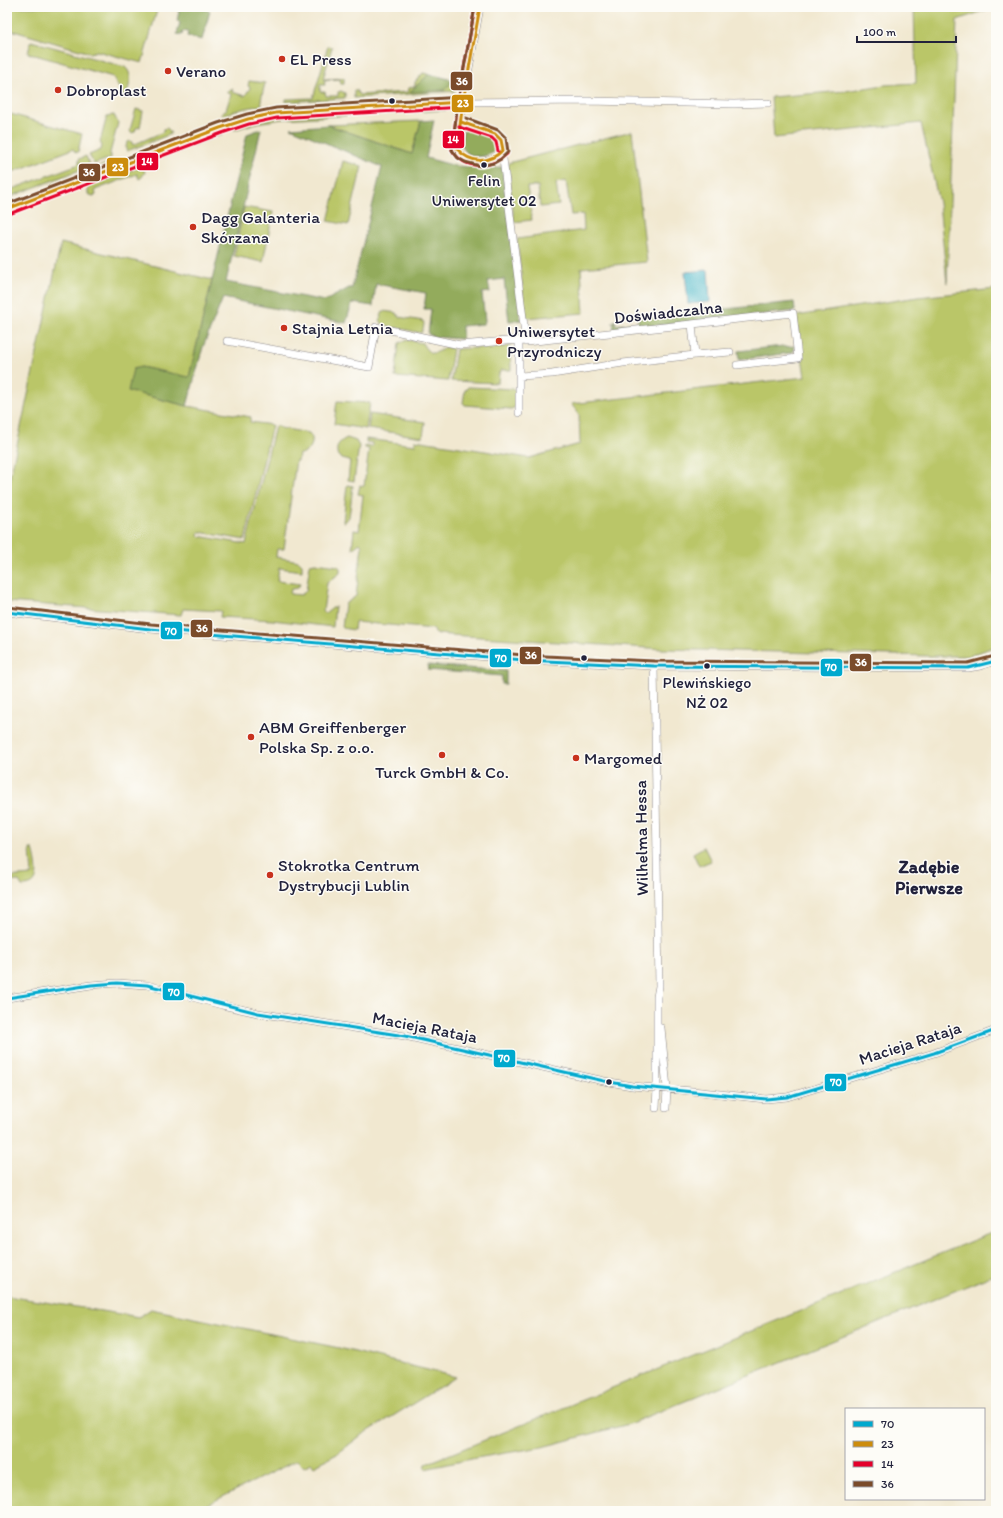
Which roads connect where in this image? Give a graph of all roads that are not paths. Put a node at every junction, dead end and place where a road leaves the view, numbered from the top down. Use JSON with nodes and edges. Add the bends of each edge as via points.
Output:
{"nodes":[{"id":1,"x":480,"y":7,"type":"edge"},
{"id":2,"x":463,"y":102,"type":"junction"},
{"id":3,"x":768,"y":103,"type":"dead end"},
{"id":4,"x":461,"y":122,"type":"junction"},
{"id":5,"x":503,"y":150,"type":"junction"},
{"id":6,"x":7,"y":209,"type":"edge"},
{"id":7,"x":692,"y":324,"type":"junction"},
{"id":8,"x":227,"y":341,"type":"dead end"},
{"id":9,"x":522,"y":341,"type":"junction"},
{"id":10,"x":730,"y":352,"type":"dead end"},
{"id":11,"x":695,"y":355,"type":"junction"},
{"id":12,"x":736,"y":365,"type":"dead end"},
{"id":13,"x":519,"y":376,"type":"junction"},
{"id":14,"x":519,"y":413,"type":"dead end"},
{"id":15,"x":7,"y":612,"type":"edge"},
{"id":16,"x":996,"y":661,"type":"edge"},
{"id":17,"x":654,"y":666,"type":"junction"},
{"id":18,"x":659,"y":986,"type":"junction"},
{"id":19,"x":7,"y":998,"type":"edge"},
{"id":20,"x":996,"y":1030,"type":"edge"},
{"id":21,"x":657,"y":1088,"type":"junction"},
{"id":22,"x":667,"y":1088,"type":"junction"},
{"id":23,"x":656,"y":1108,"type":"dead end"},
{"id":24,"x":666,"y":1108,"type":"dead end"}],
"edges":[{"from":1,"to":2,"type":"street"},
{"from":2,"to":3,"type":"street"},
{"from":2,"to":4,"type":"street"},
{"from":2,"to":6,"type":"street","via":[[287,112],[248,118]]},
{"from":4,"to":5,"type":"street","via":[[495,134]]},
{"from":4,"to":5,"type":"street","via":[[457,149],[466,158],[481,161],[492,159],[498,157]]},
{"from":5,"to":9,"type":"street"},
{"from":7,"to":9,"type":"street","name":"Doświadczalna"},
{"from":7,"to":11,"type":"street"},
{"from":7,"to":12,"type":"street","name":"Doświadczalna","via":[[792,313],[798,358]]},
{"from":8,"to":9,"type":"street","name":"Doświadczalna","via":[[369,368],[376,327],[460,345]]},
{"from":9,"to":13,"type":"street"},
{"from":10,"to":11,"type":"street"},
{"from":11,"to":13,"type":"street"},
{"from":13,"to":14,"type":"street"},
{"from":15,"to":17,"type":"street","via":[[150,629],[524,660]]},
{"from":16,"to":17,"type":"street","via":[[961,668]]},
{"from":17,"to":18,"type":"street","name":"Wilhelma Hessa"},
{"from":18,"to":21,"type":"street","name":"Wilhelma Hessa"},
{"from":18,"to":22,"type":"street","name":"Wilhelma Hessa"},
{"from":19,"to":21,"type":"street","name":"Macieja Rataja","via":[[92,985],[147,985],[258,1013],[405,1036],[604,1081]]},
{"from":20,"to":22,"type":"street","name":"Macieja Rataja","via":[[934,1053],[787,1097],[766,1099]]},
{"from":21,"to":22,"type":"street","name":"Macieja Rataja"},
{"from":21,"to":23,"type":"street","name":"Wilhelma Hessa"},
{"from":22,"to":24,"type":"street","name":"Wilhelma Hessa"}]}
